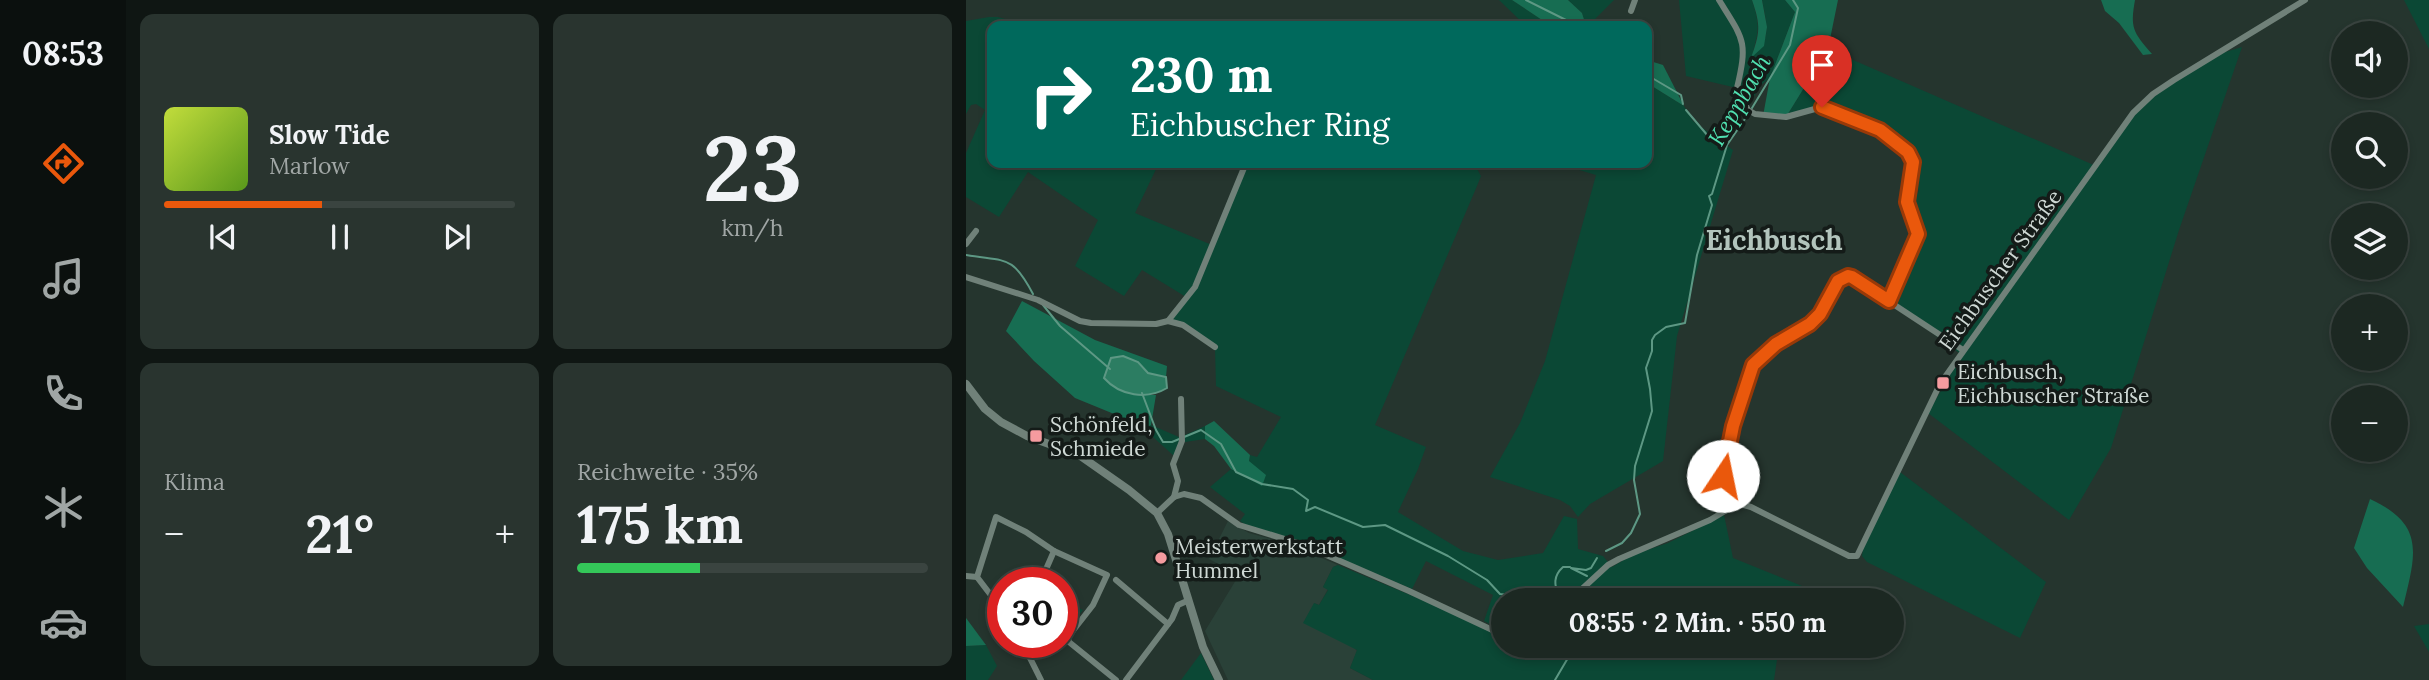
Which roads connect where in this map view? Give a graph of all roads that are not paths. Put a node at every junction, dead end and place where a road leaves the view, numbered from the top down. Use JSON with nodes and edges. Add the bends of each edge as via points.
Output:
{"nodes":[{"id":1,"x":1635,"y":0,"type":"edge"},
{"id":2,"x":1719,"y":0,"type":"edge"},
{"id":3,"x":2305,"y":0,"type":"edge"},
{"id":4,"x":1631,"y":11,"type":"dead end"},
{"id":5,"x":1244,"y":168,"type":"edge"},
{"id":6,"x":976,"y":231,"type":"dead end"},
{"id":7,"x":966,"y":244,"type":"edge"},
{"id":8,"x":966,"y":277,"type":"edge"},
{"id":9,"x":1889,"y":301,"type":"junction"},
{"id":10,"x":1168,"y":321,"type":"junction"},
{"id":11,"x":1215,"y":347,"type":"dead end"},
{"id":12,"x":1962,"y":350,"type":"junction"},
{"id":13,"x":966,"y":385,"type":"edge"},
{"id":14,"x":1181,"y":399,"type":"dead end"},
{"id":15,"x":1174,"y":497,"type":"junction"},
{"id":16,"x":1734,"y":502,"type":"junction"},
{"id":17,"x":1157,"y":513,"type":"junction"},
{"id":18,"x":1054,"y":551,"type":"junction"},
{"id":19,"x":1047,"y":567,"type":"edge"},
{"id":20,"x":966,"y":576,"type":"edge"},
{"id":21,"x":977,"y":577,"type":"junction"},
{"id":22,"x":1116,"y":580,"type":"dead end"},
{"id":23,"x":1583,"y":588,"type":"edge"},
{"id":24,"x":987,"y":590,"type":"edge"},
{"id":25,"x":1187,"y":601,"type":"junction"},
{"id":26,"x":1168,"y":624,"type":"junction"},
{"id":27,"x":1491,"y":629,"type":"edge"},
{"id":28,"x":1030,"y":658,"type":"edge"},
{"id":29,"x":1041,"y":680,"type":"edge"},
{"id":30,"x":1116,"y":680,"type":"edge"},
{"id":31,"x":1126,"y":680,"type":"edge"},
{"id":32,"x":1219,"y":680,"type":"edge"}],
"edges":[{"from":1,"to":4,"type":"street"},
{"from":2,"to":9,"type":"street","via":[[1744,44],[1737,88],[1755,113],[1786,117],[1822,107],[1880,130],[1908,152],[1913,162],[1907,202],[1918,234]]},
{"from":3,"to":12,"type":"street","name":"Eichbuscher Straße","via":[[2174,80],[2133,113]]},
{"from":5,"to":10,"type":"street","via":[[1195,287]]},
{"from":6,"to":7,"type":"street"},
{"from":8,"to":10,"type":"street","via":[[1038,300],[1080,321]]},
{"from":9,"to":12,"type":"street"},
{"from":9,"to":16,"type":"street","via":[[1848,276],[1838,281],[1810,324],[1776,344],[1753,365],[1723,476],[1727,495]]},
{"from":10,"to":11,"type":"street","via":[[1183,325]]},
{"from":12,"to":16,"type":"street","name":"Eichbuscher Straße","via":[[1940,384],[1857,556]]},
{"from":13,"to":17,"type":"street","via":[[1001,422],[1079,455]]},
{"from":14,"to":15,"type":"street","via":[[1182,439],[1174,464],[1178,481]]},
{"from":15,"to":17,"type":"street"},
{"from":15,"to":27,"type":"street","via":[[1201,498],[1239,525],[1301,544]]},
{"from":16,"to":23,"type":"street","via":[[1710,520],[1608,565]]},
{"from":17,"to":25,"type":"street","via":[[1168,534]]},
{"from":18,"to":19,"type":"street"},
{"from":18,"to":21,"type":"street","via":[[996,517]]},
{"from":18,"to":30,"type":"street","via":[[1107,575],[1069,642]]},
{"from":20,"to":21,"type":"street"},
{"from":21,"to":24,"type":"street"},
{"from":22,"to":26,"type":"street"},
{"from":25,"to":26,"type":"street","via":[[1178,605]]},
{"from":25,"to":32,"type":"street"},
{"from":26,"to":31,"type":"street"},
{"from":28,"to":29,"type":"street"}]}
